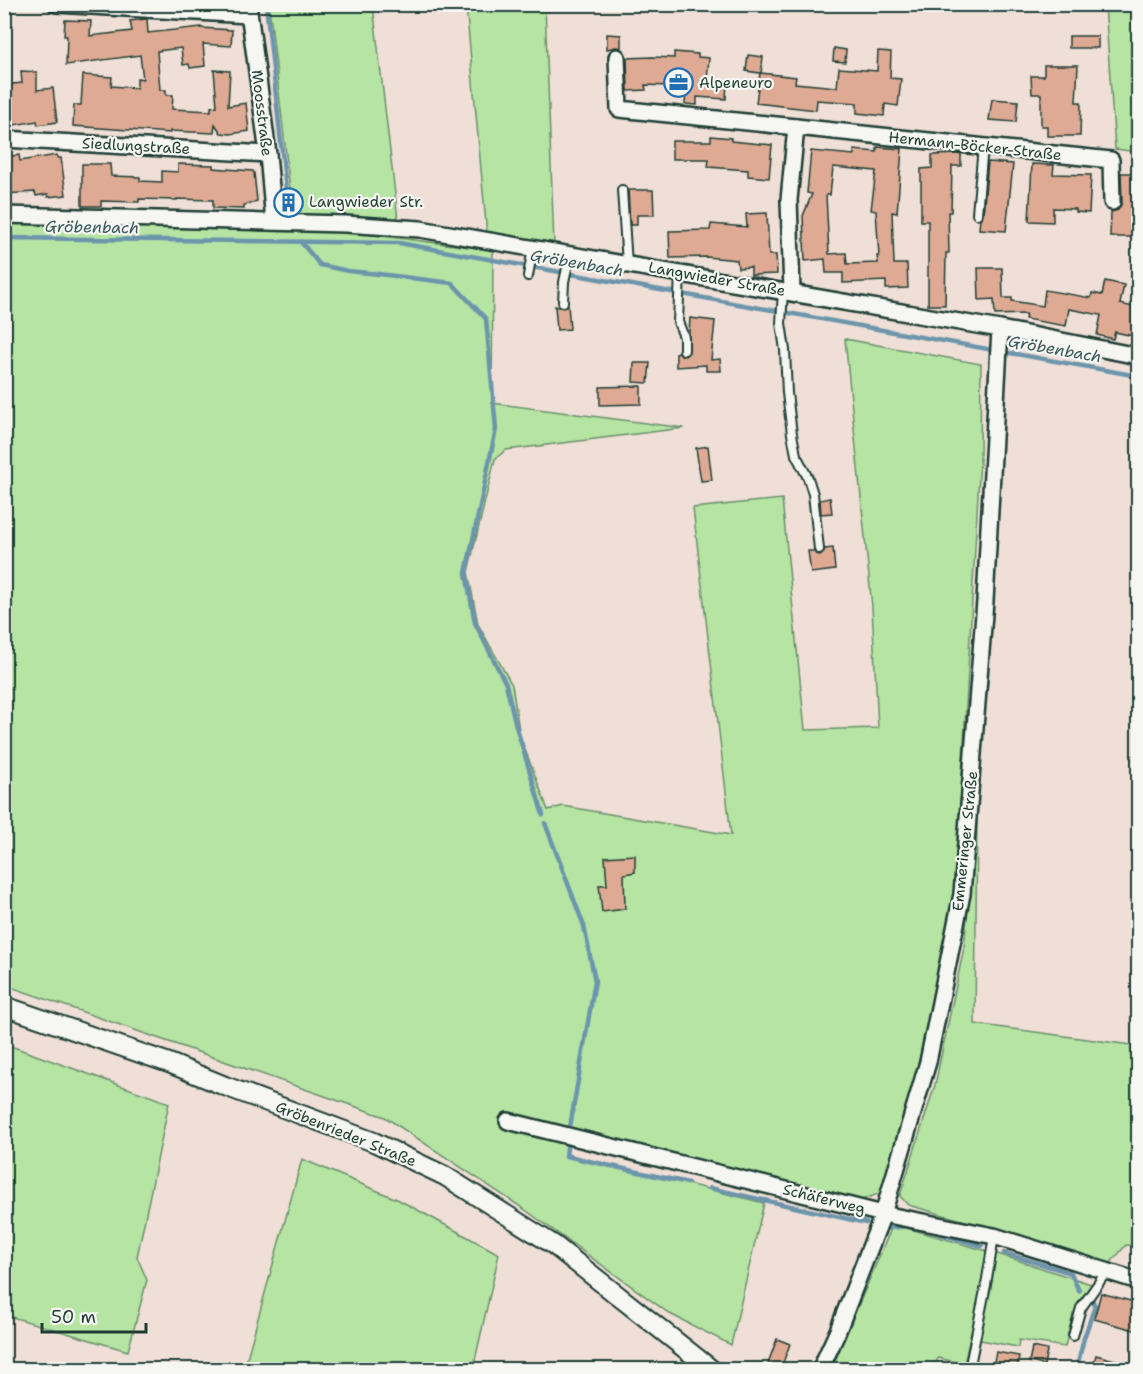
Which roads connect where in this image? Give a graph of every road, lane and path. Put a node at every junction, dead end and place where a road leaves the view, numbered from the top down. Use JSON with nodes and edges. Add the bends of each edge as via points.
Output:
{"nodes":[{"id":1,"x":57,"y":4,"type":"edge"},
{"id":2,"x":248,"y":10,"type":"edge"},
{"id":3,"x":617,"y":57,"type":"dead end"},
{"id":4,"x":796,"y":127,"type":"junction"},
{"id":5,"x":4,"y":139,"type":"edge"},
{"id":6,"x":982,"y":146,"type":"junction"},
{"id":7,"x":268,"y":154,"type":"junction"},
{"id":8,"x":622,"y":190,"type":"dead end"},
{"id":9,"x":1112,"y":202,"type":"dead end"},
{"id":10,"x":4,"y":214,"type":"edge"},
{"id":11,"x":977,"y":214,"type":"dead end"},
{"id":12,"x":274,"y":222,"type":"junction"},
{"id":13,"x":532,"y":252,"type":"junction"},
{"id":14,"x":568,"y":260,"type":"junction"},
{"id":15,"x":627,"y":264,"type":"junction"},
{"id":16,"x":528,"y":276,"type":"dead end"},
{"id":17,"x":679,"y":280,"type":"junction"},
{"id":18,"x":786,"y":295,"type":"junction"},
{"id":19,"x":563,"y":302,"type":"dead end"},
{"id":20,"x":999,"y":335,"type":"junction"},
{"id":21,"x":684,"y":350,"type":"dead end"},
{"id":22,"x":1138,"y":356,"type":"edge"},
{"id":23,"x":819,"y":549,"type":"dead end"},
{"id":24,"x":4,"y":1006,"type":"edge"},
{"id":25,"x":508,"y":1121,"type":"dead end"},
{"id":26,"x":883,"y":1214,"type":"junction"},
{"id":27,"x":994,"y":1236,"type":"junction"},
{"id":28,"x":1107,"y":1271,"type":"junction"},
{"id":29,"x":1138,"y":1281,"type":"edge"},
{"id":30,"x":1073,"y":1336,"type":"dead end"},
{"id":31,"x":712,"y":1370,"type":"edge"},
{"id":32,"x":820,"y":1370,"type":"edge"},
{"id":33,"x":969,"y":1370,"type":"edge"}],
"edges":[{"from":1,"to":2,"type":"street"},
{"from":2,"to":7,"type":"street","name":"Moosstraße"},
{"from":3,"to":4,"type":"street","name":"Hermann-Böcker-Straße","via":[[619,109]]},
{"from":4,"to":6,"type":"street","name":"Hermann-Böcker-Straße"},
{"from":4,"to":18,"type":"street"},
{"from":5,"to":7,"type":"street","name":"Siedlungstraße"},
{"from":6,"to":9,"type":"street","name":"Hermann-Böcker-Straße","via":[[1112,160]]},
{"from":6,"to":11,"type":"lane"},
{"from":7,"to":12,"type":"street","name":"Moosstraße"},
{"from":8,"to":15,"type":"lane"},
{"from":10,"to":12,"type":"street","name":"Langwieder Straße"},
{"from":12,"to":13,"type":"street","name":"Langwieder Straße","via":[[420,229]]},
{"from":13,"to":14,"type":"street","name":"Langwieder Straße"},
{"from":13,"to":16,"type":"lane"},
{"from":14,"to":15,"type":"street","name":"Langwieder Straße"},
{"from":14,"to":19,"type":"lane"},
{"from":15,"to":17,"type":"street","name":"Langwieder Straße"},
{"from":17,"to":18,"type":"street","name":"Langwieder Straße"},
{"from":17,"to":21,"type":"lane","via":[[678,322]]},
{"from":18,"to":20,"type":"street","name":"Langwieder Straße"},
{"from":18,"to":23,"type":"lane","via":[[781,323],[792,434],[796,455],[813,494]]},
{"from":20,"to":22,"type":"street","name":"Langwieder Straße"},
{"from":20,"to":26,"type":"street","name":"Emmeringer Straße","via":[[985,601],[962,894],[928,1062]]},
{"from":24,"to":31,"type":"street","name":"Gröbenrieder Straße","via":[[374,1142],[445,1176],[554,1245]]},
{"from":25,"to":26,"type":"street","name":"Schäferweg"},
{"from":26,"to":27,"type":"street","name":"Schäferweg"},
{"from":26,"to":32,"type":"street","name":"Emmeringer Straße"},
{"from":27,"to":28,"type":"street","name":"Schäferweg"},
{"from":27,"to":33,"type":"lane"},
{"from":28,"to":29,"type":"street","name":"Schäferweg"},
{"from":28,"to":30,"type":"lane","via":[[1081,1308]]}]}
